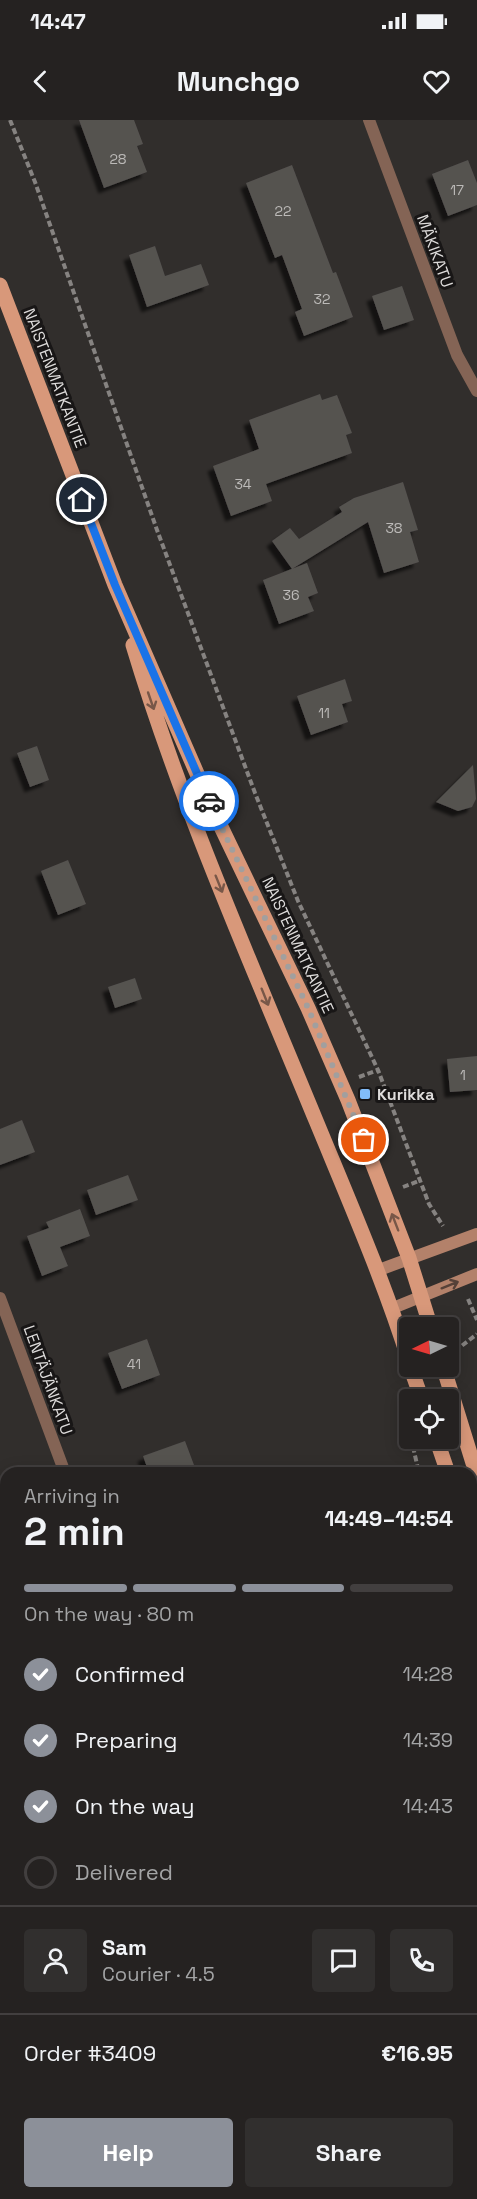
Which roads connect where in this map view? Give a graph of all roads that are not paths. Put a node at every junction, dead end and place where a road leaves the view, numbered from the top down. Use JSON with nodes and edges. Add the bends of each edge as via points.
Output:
{"nodes":[{"id":1,"x":369,"y":120,"type":"edge"},
{"id":2,"x":0,"y":285,"type":"edge"},
{"id":3,"x":477,"y":391,"type":"edge"},
{"id":4,"x":115,"y":585,"type":"junction"},
{"id":5,"x":477,"y":1234,"type":"edge"},
{"id":6,"x":409,"y":1258,"type":"junction"},
{"id":7,"x":379,"y":1270,"type":"junction"},
{"id":8,"x":477,"y":1274,"type":"edge"},
{"id":9,"x":422,"y":1296,"type":"junction"},
{"id":10,"x":0,"y":1298,"type":"edge"},
{"id":11,"x":393,"y":1308,"type":"junction"},
{"id":12,"x":428,"y":1317,"type":"edge"},
{"id":13,"x":399,"y":1328,"type":"edge"},
{"id":14,"x":446,"y":1377,"type":"edge"},
{"id":15,"x":440,"y":1449,"type":"edge"},
{"id":16,"x":63,"y":1467,"type":"edge"},
{"id":17,"x":446,"y":1467,"type":"edge"},
{"id":18,"x":474,"y":1467,"type":"edge"}],
"edges":[{"from":1,"to":3,"type":"street","name":"MÄKIKATU","via":[[457,355]]},
{"from":2,"to":4,"type":"main road","name":"NAISTENMATKANTIE"},
{"from":6,"to":4,"type":"main road","name":"NAISTENMATKANTIE","one_way":true,"via":[[313,1018],[212,808]]},
{"from":4,"to":7,"type":"main road","name":"NAISTENMATKANTIE","one_way":true,"via":[[149,699],[205,851]]},
{"from":5,"to":6,"type":"main road"},
{"from":6,"to":7,"type":"main road"},
{"from":6,"to":9,"type":"main road","name":"NAISTENMATKANTIE"},
{"from":7,"to":11,"type":"main road","name":"NAISTENMATKANTIE"},
{"from":9,"to":8,"type":"main road","one_way":true},
{"from":9,"to":11,"type":"main road"},
{"from":9,"to":12,"type":"main road","name":"NAISTENMATKANTIE"},
{"from":10,"to":16,"type":"street","name":"LENTÄJÄNKATU"},
{"from":11,"to":13,"type":"main road","name":"NAISTENMATKANTIE"},
{"from":14,"to":18,"type":"main road"},
{"from":15,"to":17,"type":"main road"}]}
